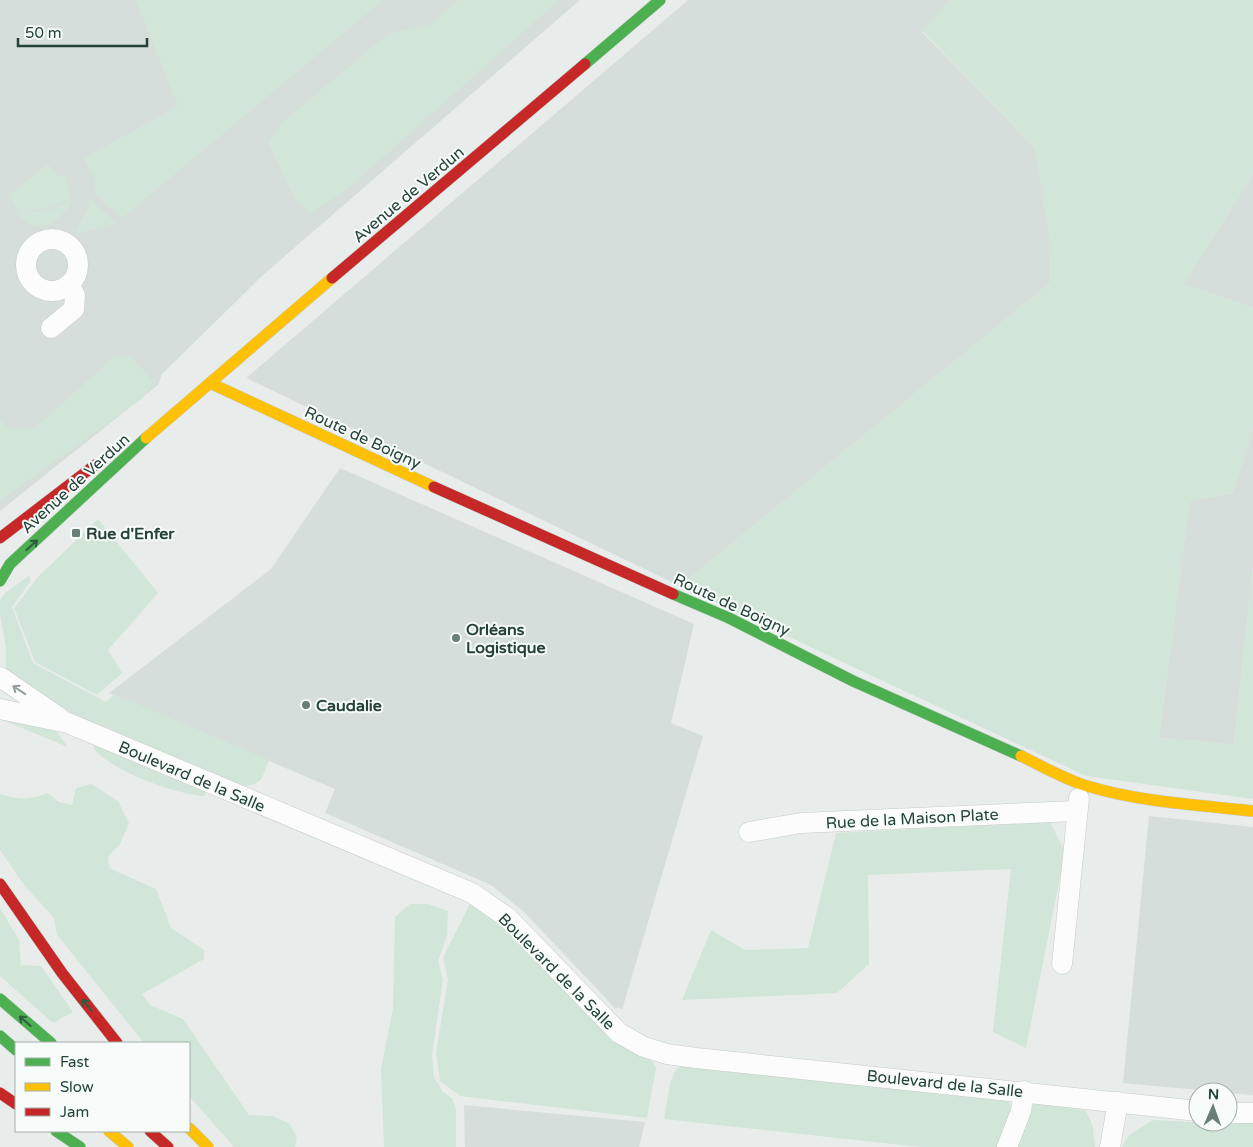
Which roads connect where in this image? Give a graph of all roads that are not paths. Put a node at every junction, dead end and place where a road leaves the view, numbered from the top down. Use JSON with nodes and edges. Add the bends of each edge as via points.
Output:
{"nodes":[{"id":1,"x":660,"y":0,"type":"edge"},
{"id":2,"x":68,"y":285,"type":"dead end"},
{"id":3,"x":51,"y":328,"type":"dead end"},
{"id":4,"x":210,"y":383,"type":"junction"},
{"id":5,"x":175,"y":412,"type":"junction"},
{"id":6,"x":126,"y":441,"type":"dead end"},
{"id":7,"x":102,"y":459,"type":"dead end"},
{"id":8,"x":0,"y":538,"type":"edge"},
{"id":9,"x":0,"y":582,"type":"edge"},
{"id":10,"x":0,"y":677,"type":"edge"},
{"id":11,"x":0,"y":709,"type":"edge"},
{"id":12,"x":68,"y":723,"type":"junction"},
{"id":13,"x":1084,"y":785,"type":"junction"},
{"id":14,"x":1076,"y":811,"type":"junction"},
{"id":15,"x":1253,"y":811,"type":"edge"},
{"id":16,"x":749,"y":832,"type":"dead end"},
{"id":17,"x":0,"y":884,"type":"edge"},
{"id":18,"x":1062,"y":964,"type":"dead end"},
{"id":19,"x":0,"y":999,"type":"edge"},
{"id":20,"x":0,"y":1036,"type":"edge"},
{"id":21,"x":50,"y":1042,"type":"edge"},
{"id":22,"x":117,"y":1042,"type":"edge"},
{"id":23,"x":15,"y":1049,"type":"edge"},
{"id":24,"x":1024,"y":1091,"type":"junction"},
{"id":25,"x":0,"y":1093,"type":"edge"},
{"id":26,"x":1118,"y":1102,"type":"junction"},
{"id":27,"x":15,"y":1103,"type":"edge"},
{"id":28,"x":1188,"y":1110,"type":"edge"},
{"id":29,"x":1238,"y":1113,"type":"edge"},
{"id":30,"x":1253,"y":1113,"type":"edge"},
{"id":31,"x":190,"y":1129,"type":"edge"},
{"id":32,"x":58,"y":1132,"type":"edge"},
{"id":33,"x":110,"y":1132,"type":"edge"},
{"id":34,"x":151,"y":1132,"type":"edge"},
{"id":35,"x":80,"y":1147,"type":"edge"},
{"id":36,"x":128,"y":1147,"type":"edge"},
{"id":37,"x":168,"y":1147,"type":"edge"},
{"id":38,"x":208,"y":1147,"type":"edge"},
{"id":39,"x":1007,"y":1147,"type":"edge"},
{"id":40,"x":1110,"y":1147,"type":"edge"}],
"edges":[{"from":1,"to":4,"type":"main road","name":"Avenue de Verdun"},
{"from":2,"to":3,"type":"street","via":[[75,295],[74,309]]},
{"from":4,"to":5,"type":"main road","name":"Avenue de Verdun"},
{"from":4,"to":13,"type":"main road","name":"Route de Boigny","via":[[551,541],[729,618],[853,681]]},
{"from":5,"to":6,"type":"main road","name":"Avenue de Verdun"},
{"from":9,"to":5,"type":"main road","name":"Avenue de Verdun","one_way":true,"via":[[10,564]]},
{"from":7,"to":8,"type":"main road","name":"Avenue de Verdun"},
{"from":12,"to":10,"type":"street","name":"Boulevard de la Salle","one_way":true},
{"from":11,"to":12,"type":"street","name":"Boulevard de la Salle"},
{"from":12,"to":24,"type":"street","name":"Boulevard de la Salle","via":[[472,892],[508,918],[619,1033],[644,1047],[696,1058]]},
{"from":13,"to":14,"type":"street"},
{"from":13,"to":15,"type":"main road","name":"Route de Boigny","via":[[1167,803]]},
{"from":14,"to":16,"type":"street","name":"Rue de la Maison Plate","via":[[801,823]]},
{"from":14,"to":18,"type":"street","via":[[1076,848]]},
{"from":22,"to":17,"type":"main road","one_way":true,"via":[[62,973]]},
{"from":21,"to":19,"type":"main road","one_way":true},
{"from":20,"to":23,"type":"main road"},
{"from":24,"to":26,"type":"street","name":"Boulevard de la Salle"},
{"from":24,"to":39,"type":"street","via":[[1021,1111]]},
{"from":25,"to":27,"type":"main road"},
{"from":26,"to":28,"type":"street","name":"Boulevard de la Salle"},
{"from":26,"to":40,"type":"street"},
{"from":29,"to":30,"type":"street"},
{"from":31,"to":38,"type":"main road"},
{"from":32,"to":35,"type":"main road"},
{"from":33,"to":36,"type":"main road"},
{"from":34,"to":37,"type":"main road"}]}
